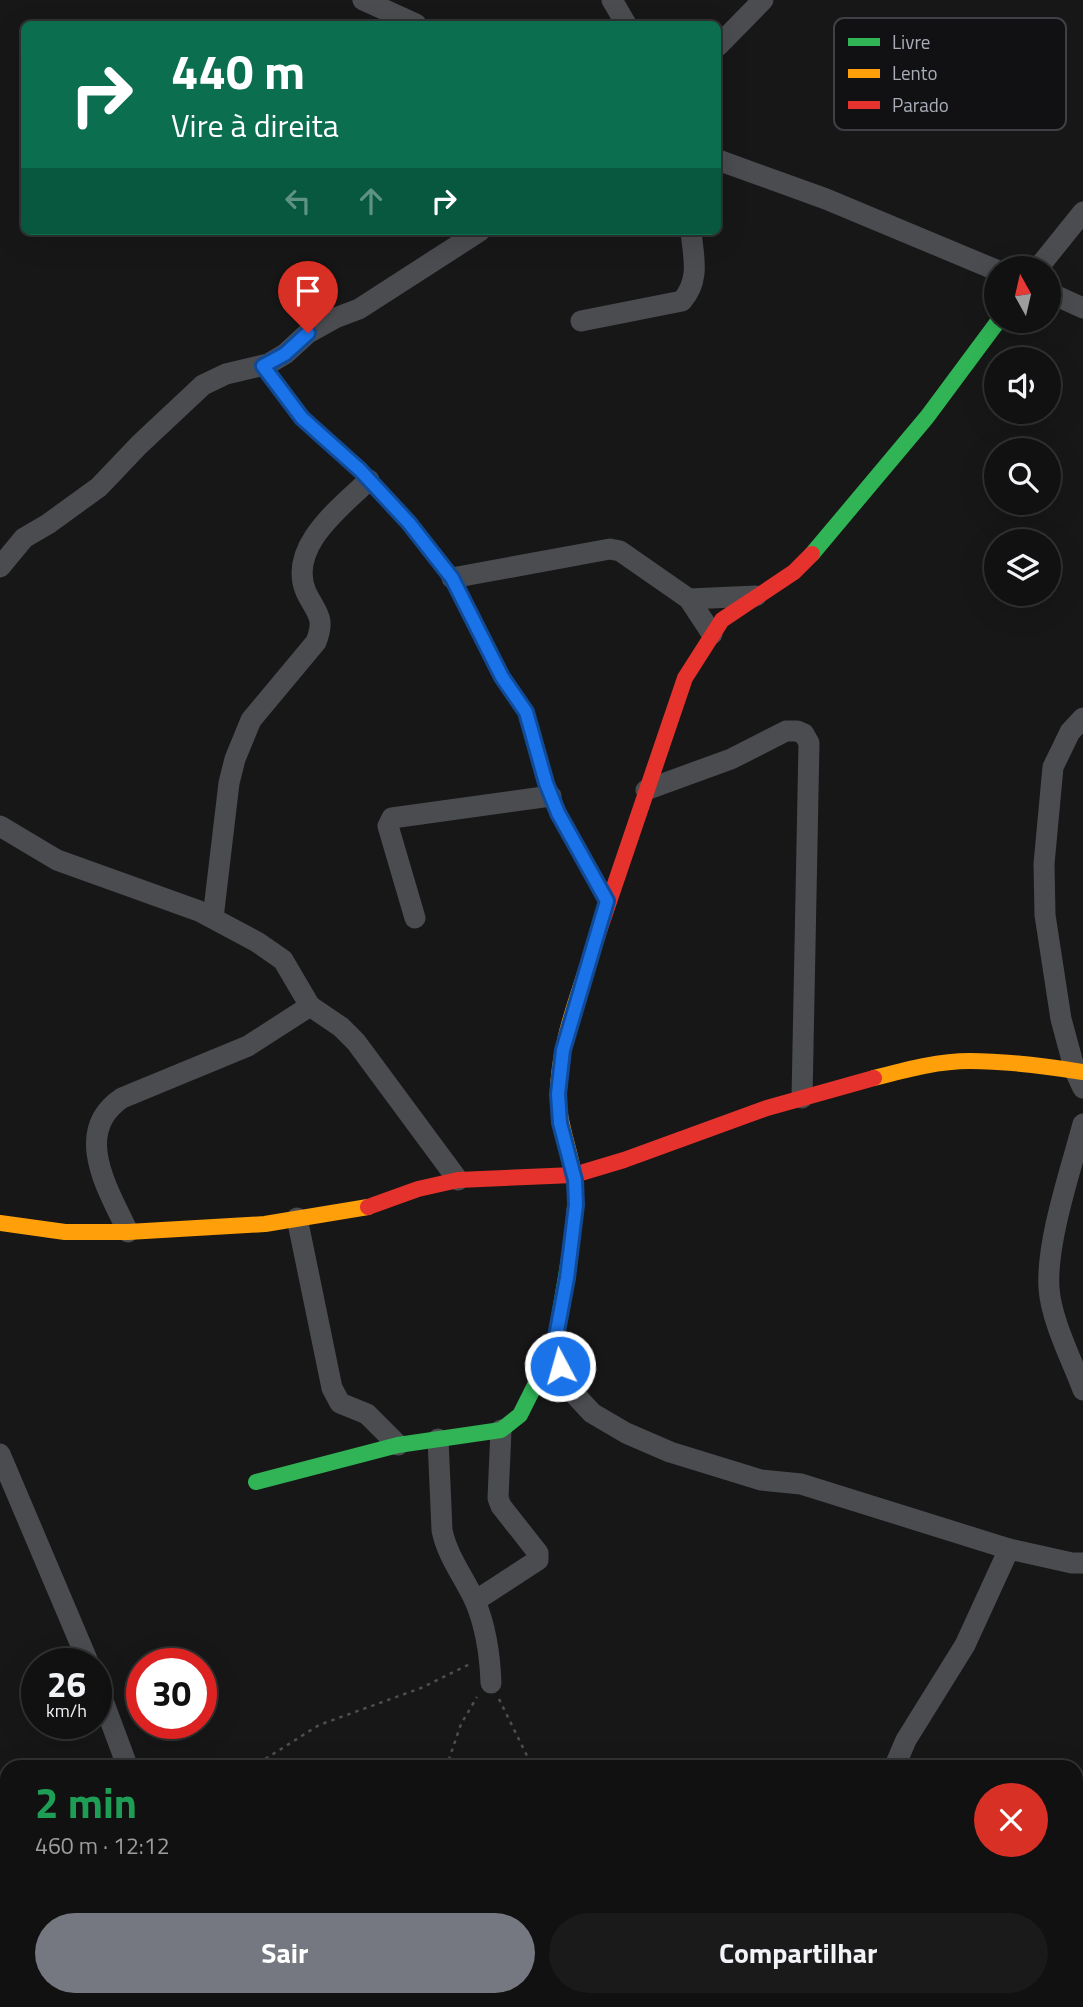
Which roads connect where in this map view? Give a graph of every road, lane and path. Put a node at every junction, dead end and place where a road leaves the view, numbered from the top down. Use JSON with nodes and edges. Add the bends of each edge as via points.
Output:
{"nodes":[{"id":1,"x":363,"y":0,"type":"edge"},
{"id":2,"x":612,"y":0,"type":"edge"},
{"id":3,"x":763,"y":0,"type":"edge"},
{"id":4,"x":409,"y":21,"type":"edge"},
{"id":5,"x":624,"y":21,"type":"edge"},
{"id":6,"x":721,"y":43,"type":"edge"},
{"id":7,"x":721,"y":161,"type":"edge"},
{"id":8,"x":1083,"y":212,"type":"edge"},
{"id":9,"x":474,"y":235,"type":"edge"},
{"id":10,"x":692,"y":235,"type":"edge"},
{"id":11,"x":1048,"y":256,"type":"edge"},
{"id":12,"x":984,"y":265,"type":"edge"},
{"id":13,"x":1061,"y":298,"type":"edge"},
{"id":14,"x":1083,"y":307,"type":"edge"},
{"id":15,"x":580,"y":321,"type":"dead end"},
{"id":16,"x":989,"y":333,"type":"edge"},
{"id":17,"x":263,"y":366,"type":"junction"},
{"id":18,"x":369,"y":480,"type":"junction"},
{"id":19,"x":0,"y":567,"type":"edge"},
{"id":20,"x":452,"y":578,"type":"junction"},
{"id":21,"x":756,"y":596,"type":"junction"},
{"id":22,"x":689,"y":599,"type":"junction"},
{"id":23,"x":712,"y":634,"type":"junction"},
{"id":24,"x":1083,"y":718,"type":"edge"},
{"id":25,"x":646,"y":790,"type":"junction"},
{"id":26,"x":551,"y":796,"type":"junction"},
{"id":27,"x":0,"y":826,"type":"edge"},
{"id":28,"x":607,"y":901,"type":"junction"},
{"id":29,"x":213,"y":918,"type":"junction"},
{"id":30,"x":415,"y":918,"type":"dead end"},
{"id":31,"x":310,"y":1006,"type":"junction"},
{"id":32,"x":1080,"y":1077,"type":"edge"},
{"id":33,"x":802,"y":1098,"type":"junction"},
{"id":34,"x":1083,"y":1124,"type":"edge"},
{"id":35,"x":574,"y":1174,"type":"junction"},
{"id":36,"x":458,"y":1180,"type":"junction"},
{"id":37,"x":296,"y":1218,"type":"junction"},
{"id":38,"x":0,"y":1223,"type":"edge"},
{"id":39,"x":128,"y":1232,"type":"junction"},
{"id":40,"x":554,"y":1347,"type":"junction"},
{"id":41,"x":566,"y":1384,"type":"junction"},
{"id":42,"x":1083,"y":1390,"type":"edge"},
{"id":43,"x":531,"y":1391,"type":"junction"},
{"id":44,"x":501,"y":1430,"type":"junction"},
{"id":45,"x":438,"y":1439,"type":"junction"},
{"id":46,"x":398,"y":1445,"type":"junction"},
{"id":47,"x":0,"y":1454,"type":"edge"},
{"id":48,"x":256,"y":1482,"type":"dead end"},
{"id":49,"x":1009,"y":1549,"type":"junction"},
{"id":50,"x":1083,"y":1563,"type":"edge"},
{"id":51,"x":475,"y":1601,"type":"junction"},
{"id":52,"x":82,"y":1648,"type":"edge"},
{"id":53,"x":489,"y":1655,"type":"junction"},
{"id":54,"x":491,"y":1683,"type":"junction"},
{"id":55,"x":112,"y":1725,"type":"edge"},
{"id":56,"x":125,"y":1760,"type":"edge"},
{"id":57,"x":264,"y":1760,"type":"edge"},
{"id":58,"x":449,"y":1760,"type":"edge"},
{"id":59,"x":529,"y":1760,"type":"edge"},
{"id":60,"x":898,"y":1760,"type":"edge"}],
"edges":[{"from":1,"to":4,"type":"street"},
{"from":2,"to":5,"type":"street"},
{"from":3,"to":6,"type":"street"},
{"from":7,"to":12,"type":"street"},
{"from":8,"to":11,"type":"street"},
{"from":9,"to":17,"type":"street","via":[[359,309],[308,333]]},
{"from":10,"to":15,"type":"street","via":[[696,270],[682,301]]},
{"from":13,"to":14,"type":"street"},
{"from":16,"to":21,"type":"street","via":[[825,541],[794,572]]},
{"from":17,"to":18,"type":"street","via":[[302,418]]},
{"from":17,"to":19,"type":"street","via":[[226,374],[204,385],[99,487],[24,538]]},
{"from":18,"to":20,"type":"street"},
{"from":18,"to":29,"type":"street","via":[[324,522],[303,564],[306,591],[321,617],[321,631],[251,720],[235,759]]},
{"from":20,"to":22,"type":"street","via":[[610,549],[620,551]]},
{"from":20,"to":26,"type":"street","via":[[502,677],[526,712]]},
{"from":21,"to":22,"type":"street"},
{"from":21,"to":23,"type":"street","via":[[722,620]]},
{"from":22,"to":23,"type":"street"},
{"from":23,"to":25,"type":"street","via":[[685,678]]},
{"from":24,"to":32,"type":"street","via":[[1070,732],[1053,767],[1044,864],[1045,915],[1061,1019]]},
{"from":25,"to":28,"type":"street"},
{"from":25,"to":33,"type":"street","via":[[731,759],[786,731],[804,734],[809,743]]},
{"from":26,"to":28,"type":"street"},
{"from":26,"to":30,"type":"street","via":[[392,818],[388,825]]},
{"from":27,"to":29,"type":"street","via":[[57,860]]},
{"from":28,"to":35,"type":"street","via":[[563,1050],[559,1083],[560,1123]]},
{"from":29,"to":31,"type":"street","via":[[283,960]]},
{"from":31,"to":36,"type":"street","via":[[356,1042]]},
{"from":31,"to":39,"type":"street","via":[[248,1046],[113,1105],[97,1136],[97,1155],[99,1170]]},
{"from":32,"to":33,"type":"street","via":[[1031,1064],[968,1060],[911,1068]]},
{"from":33,"to":35,"type":"street"},
{"from":34,"to":42,"type":"street","via":[[1053,1247],[1049,1288]]},
{"from":35,"to":36,"type":"street"},
{"from":35,"to":40,"type":"street","via":[[570,1261]]},
{"from":36,"to":37,"type":"street","via":[[366,1206]]},
{"from":37,"to":39,"type":"street"},
{"from":37,"to":46,"type":"street","via":[[332,1388],[340,1403],[367,1414]]},
{"from":38,"to":39,"type":"street"},
{"from":40,"to":41,"type":"street"},
{"from":40,"to":43,"type":"street"},
{"from":41,"to":43,"type":"street"},
{"from":41,"to":49,"type":"street","via":[[593,1413],[670,1452],[761,1480],[801,1484]]},
{"from":43,"to":44,"type":"street","via":[[520,1415]]},
{"from":44,"to":45,"type":"street"},
{"from":44,"to":51,"type":"street","via":[[498,1498],[538,1553],[538,1560]]},
{"from":45,"to":46,"type":"street"},
{"from":45,"to":51,"type":"street","via":[[444,1543]]},
{"from":46,"to":48,"type":"street"},
{"from":47,"to":52,"type":"street"},
{"from":49,"to":50,"type":"street"},
{"from":49,"to":60,"type":"street","via":[[965,1646]]},
{"from":51,"to":53,"type":"street"},
{"from":53,"to":54,"type":"street"},
{"from":53,"to":57,"type":"path","via":[[421,1688],[319,1725]]},
{"from":54,"to":58,"type":"path","via":[[474,1700]]},
{"from":54,"to":59,"type":"path"},
{"from":55,"to":56,"type":"street"}]}
